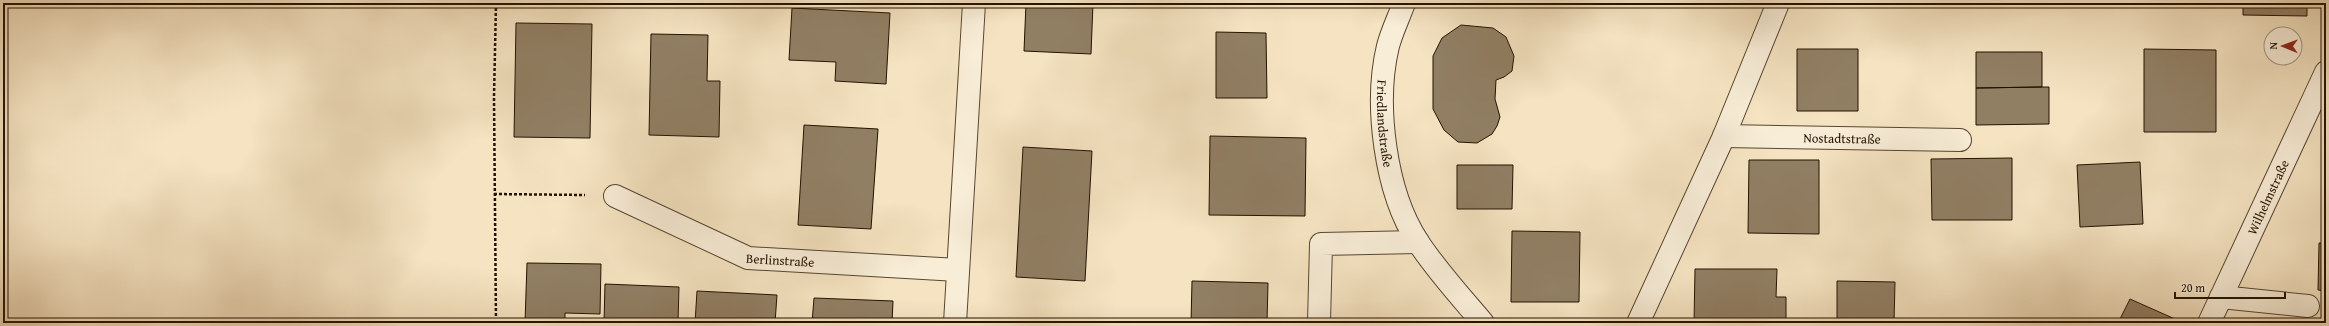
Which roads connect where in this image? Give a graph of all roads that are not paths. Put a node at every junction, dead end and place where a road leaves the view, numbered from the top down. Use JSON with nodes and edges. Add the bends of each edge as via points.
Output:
{"nodes":[{"id":1,"x":974,"y":3,"type":"edge"},
{"id":2,"x":1404,"y":3,"type":"edge"},
{"id":3,"x":1778,"y":3,"type":"edge"},
{"id":4,"x":2326,"y":72,"type":"edge"},
{"id":5,"x":1724,"y":136,"type":"junction"},
{"id":6,"x":1960,"y":140,"type":"dead end"},
{"id":7,"x":615,"y":196,"type":"road end"},
{"id":8,"x":1418,"y":242,"type":"junction"},
{"id":9,"x":958,"y":270,"type":"junction"},
{"id":10,"x":2221,"y":297,"type":"junction"},
{"id":11,"x":2308,"y":306,"type":"dead end"},
{"id":12,"x":955,"y":323,"type":"edge"},
{"id":13,"x":1319,"y":323,"type":"edge"},
{"id":14,"x":1483,"y":323,"type":"edge"},
{"id":15,"x":1638,"y":323,"type":"edge"},
{"id":16,"x":2209,"y":323,"type":"edge"}],
"edges":[{"from":1,"to":9,"type":"street"},
{"from":2,"to":8,"type":"street","name":"Friedlandstraße","via":[[1388,46],[1382,92],[1384,135],[1401,210]]},
{"from":3,"to":5,"type":"street"},
{"from":4,"to":10,"type":"street","name":"Wilhelmstraße"},
{"from":5,"to":6,"type":"street","name":"Nostadtstraße"},
{"from":5,"to":15,"type":"street"},
{"from":7,"to":9,"type":"street","name":"Berlinstraße","via":[[748,258]]},
{"from":8,"to":13,"type":"street","via":[[1321,244]]},
{"from":8,"to":14,"type":"street","name":"Friedlandstraße"},
{"from":9,"to":12,"type":"street"},
{"from":10,"to":11,"type":"street"},
{"from":10,"to":16,"type":"street","name":"Wilhelmstraße"}]}
